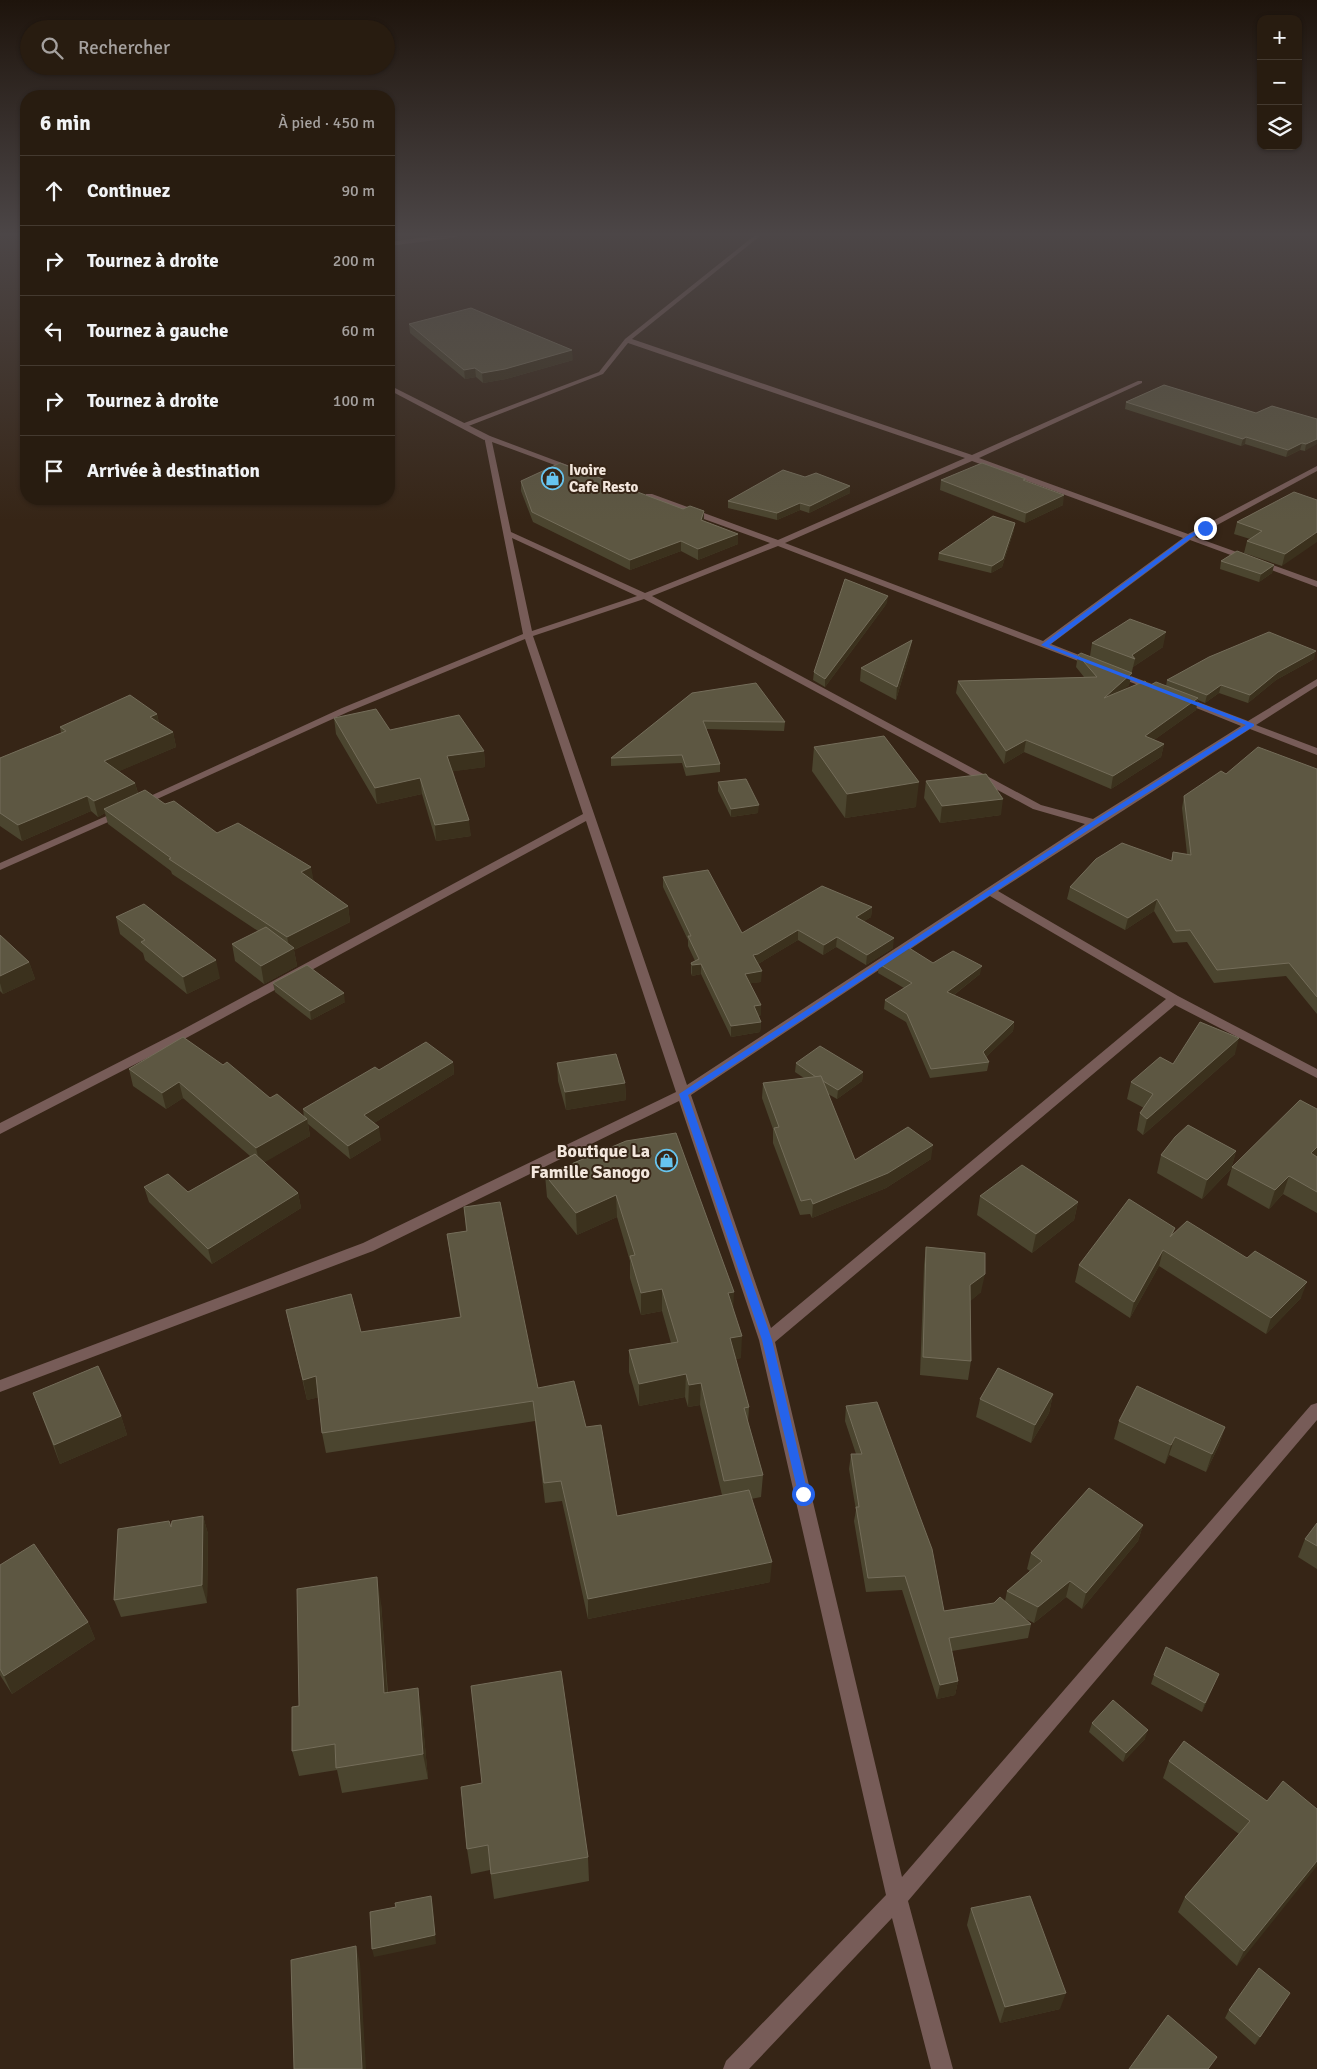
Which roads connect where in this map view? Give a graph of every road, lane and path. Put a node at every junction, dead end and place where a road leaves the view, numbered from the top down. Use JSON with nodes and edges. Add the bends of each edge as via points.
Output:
{"nodes":[{"id":1,"x":641,"y":329,"type":"edge"},
{"id":2,"x":627,"y":340,"type":"junction"},
{"id":3,"x":1140,"y":382,"type":"dead end"},
{"id":4,"x":395,"y":389,"type":"edge"},
{"id":5,"x":463,"y":425,"type":"junction"},
{"id":6,"x":487,"y":438,"type":"junction"},
{"id":7,"x":972,"y":458,"type":"junction"},
{"id":8,"x":1317,"y":468,"type":"edge"},
{"id":9,"x":581,"y":472,"type":"edge"},
{"id":10,"x":638,"y":492,"type":"edge"},
{"id":11,"x":507,"y":533,"type":"junction"},
{"id":12,"x":1189,"y":537,"type":"junction"},
{"id":13,"x":778,"y":543,"type":"junction"},
{"id":14,"x":1317,"y":584,"type":"edge"},
{"id":15,"x":645,"y":596,"type":"junction"},
{"id":16,"x":528,"y":635,"type":"junction"},
{"id":17,"x":1044,"y":645,"type":"junction"},
{"id":18,"x":1317,"y":682,"type":"edge"},
{"id":19,"x":1251,"y":725,"type":"junction"},
{"id":20,"x":1317,"y":752,"type":"edge"},
{"id":21,"x":589,"y":815,"type":"junction"},
{"id":22,"x":1094,"y":823,"type":"junction"},
{"id":23,"x":0,"y":867,"type":"edge"},
{"id":24,"x":991,"y":892,"type":"junction"},
{"id":25,"x":1174,"y":999,"type":"junction"},
{"id":26,"x":1317,"y":1074,"type":"edge"},
{"id":27,"x":683,"y":1094,"type":"junction"},
{"id":28,"x":0,"y":1129,"type":"edge"},
{"id":29,"x":767,"y":1340,"type":"junction"},
{"id":30,"x":0,"y":1386,"type":"edge"},
{"id":31,"x":1317,"y":1409,"type":"edge"},
{"id":32,"x":897,"y":1898,"type":"junction"},
{"id":33,"x":734,"y":2069,"type":"edge"},
{"id":34,"x":942,"y":2069,"type":"edge"}],
"edges":[{"from":1,"to":2,"type":"street"},
{"from":2,"to":5,"type":"street","via":[[601,373]]},
{"from":2,"to":7,"type":"street"},
{"from":3,"to":7,"type":"street"},
{"from":4,"to":5,"type":"street"},
{"from":5,"to":6,"type":"street"},
{"from":6,"to":9,"type":"street"},
{"from":6,"to":11,"type":"street"},
{"from":7,"to":12,"type":"street"},
{"from":7,"to":13,"type":"street"},
{"from":8,"to":12,"type":"street"},
{"from":10,"to":13,"type":"street"},
{"from":11,"to":15,"type":"street"},
{"from":11,"to":16,"type":"street"},
{"from":12,"to":14,"type":"street"},
{"from":12,"to":17,"type":"street"},
{"from":13,"to":15,"type":"street"},
{"from":13,"to":17,"type":"street"},
{"from":15,"to":16,"type":"street"},
{"from":15,"to":22,"type":"street","via":[[1037,807]]},
{"from":16,"to":21,"type":"street"},
{"from":16,"to":23,"type":"street","via":[[345,710]]},
{"from":17,"to":19,"type":"street"},
{"from":18,"to":19,"type":"street"},
{"from":19,"to":20,"type":"street"},
{"from":19,"to":22,"type":"street"},
{"from":21,"to":27,"type":"street"},
{"from":21,"to":28,"type":"street","via":[[184,1034]]},
{"from":22,"to":24,"type":"street"},
{"from":24,"to":25,"type":"street"},
{"from":24,"to":27,"type":"street"},
{"from":25,"to":26,"type":"street"},
{"from":25,"to":29,"type":"street"},
{"from":27,"to":29,"type":"street"},
{"from":27,"to":30,"type":"street","via":[[368,1247]]},
{"from":29,"to":32,"type":"street"},
{"from":31,"to":32,"type":"street"},
{"from":32,"to":33,"type":"street"},
{"from":32,"to":34,"type":"street"}]}
